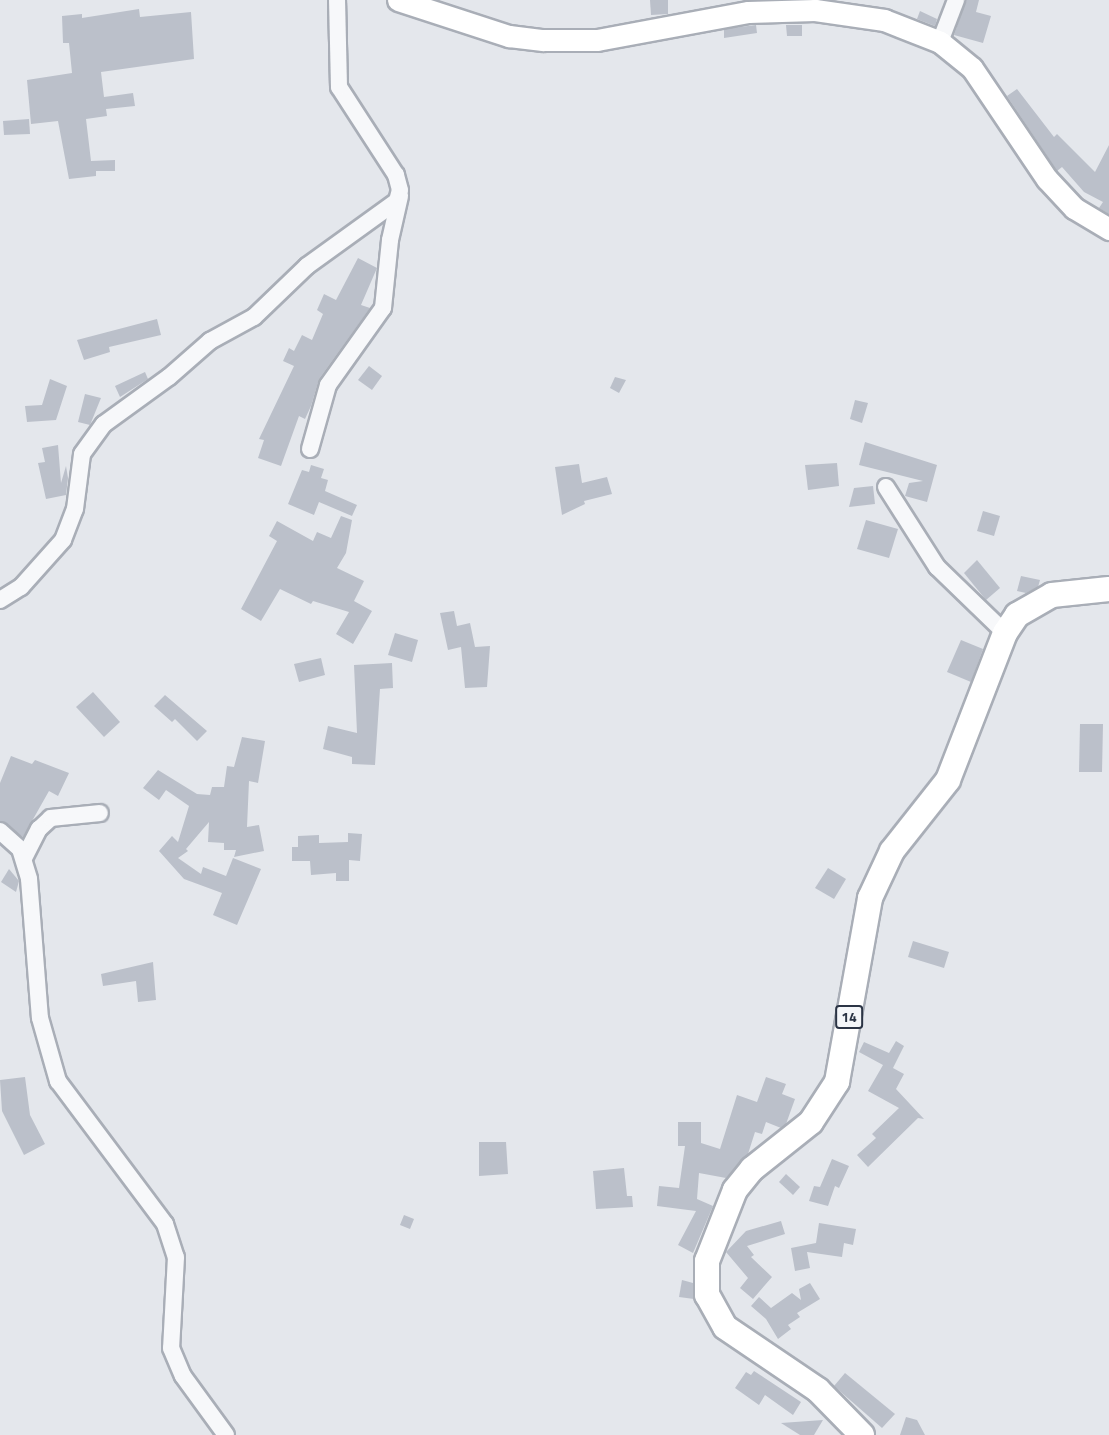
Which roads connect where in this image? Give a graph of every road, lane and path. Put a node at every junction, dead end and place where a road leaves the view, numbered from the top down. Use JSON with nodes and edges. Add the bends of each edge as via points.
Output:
{"nodes":[{"id":1,"x":337,"y":0,"type":"edge"},
{"id":2,"x":398,"y":0,"type":"edge"},
{"id":3,"x":956,"y":0,"type":"edge"},
{"id":4,"x":940,"y":42,"type":"junction"},
{"id":5,"x":400,"y":195,"type":"junction"},
{"id":6,"x":1109,"y":229,"type":"edge"},
{"id":7,"x":310,"y":449,"type":"dead end"},
{"id":8,"x":886,"y":487,"type":"dead end"},
{"id":9,"x":1109,"y":589,"type":"edge"},
{"id":10,"x":0,"y":600,"type":"edge"},
{"id":11,"x":1005,"y":633,"type":"junction"},
{"id":12,"x":100,"y":813,"type":"dead end"},
{"id":13,"x":0,"y":831,"type":"edge"},
{"id":14,"x":24,"y":858,"type":"junction"},
{"id":15,"x":226,"y":1435,"type":"edge"},
{"id":16,"x":862,"y":1435,"type":"edge"}],
"edges":[{"from":1,"to":5,"type":"street","via":[[339,87],[386,155]]},
{"from":2,"to":4,"type":"main road","via":[[510,36],[543,40],[597,39],[748,12],[815,10],[884,20]]},
{"from":3,"to":4,"type":"street"},
{"from":4,"to":6,"type":"main road","via":[[972,68],[1058,192],[1086,217]]},
{"from":5,"to":7,"type":"street","via":[[390,240],[383,308],[328,385]]},
{"from":5,"to":10,"type":"street","via":[[369,223],[307,266],[254,317],[210,341],[169,377],[104,424],[82,454],[75,509],[63,540],[21,587]]},
{"from":8,"to":11,"type":"street","via":[[936,567]]},
{"from":9,"to":11,"type":"highway","number":"14","via":[[1052,595],[1017,615]]},
{"from":11,"to":16,"type":"highway","number":"14","via":[[948,780],[897,844],[875,882],[832,1092],[811,1122],[752,1169],[735,1190],[707,1261],[707,1295],[725,1327],[818,1389]]},
{"from":12,"to":14,"type":"street","via":[[51,818],[39,829]]},
{"from":13,"to":14,"type":"street"},
{"from":14,"to":15,"type":"street","via":[[34,919],[40,1018],[58,1081],[165,1224],[176,1257],[171,1348],[183,1376]]}]}
